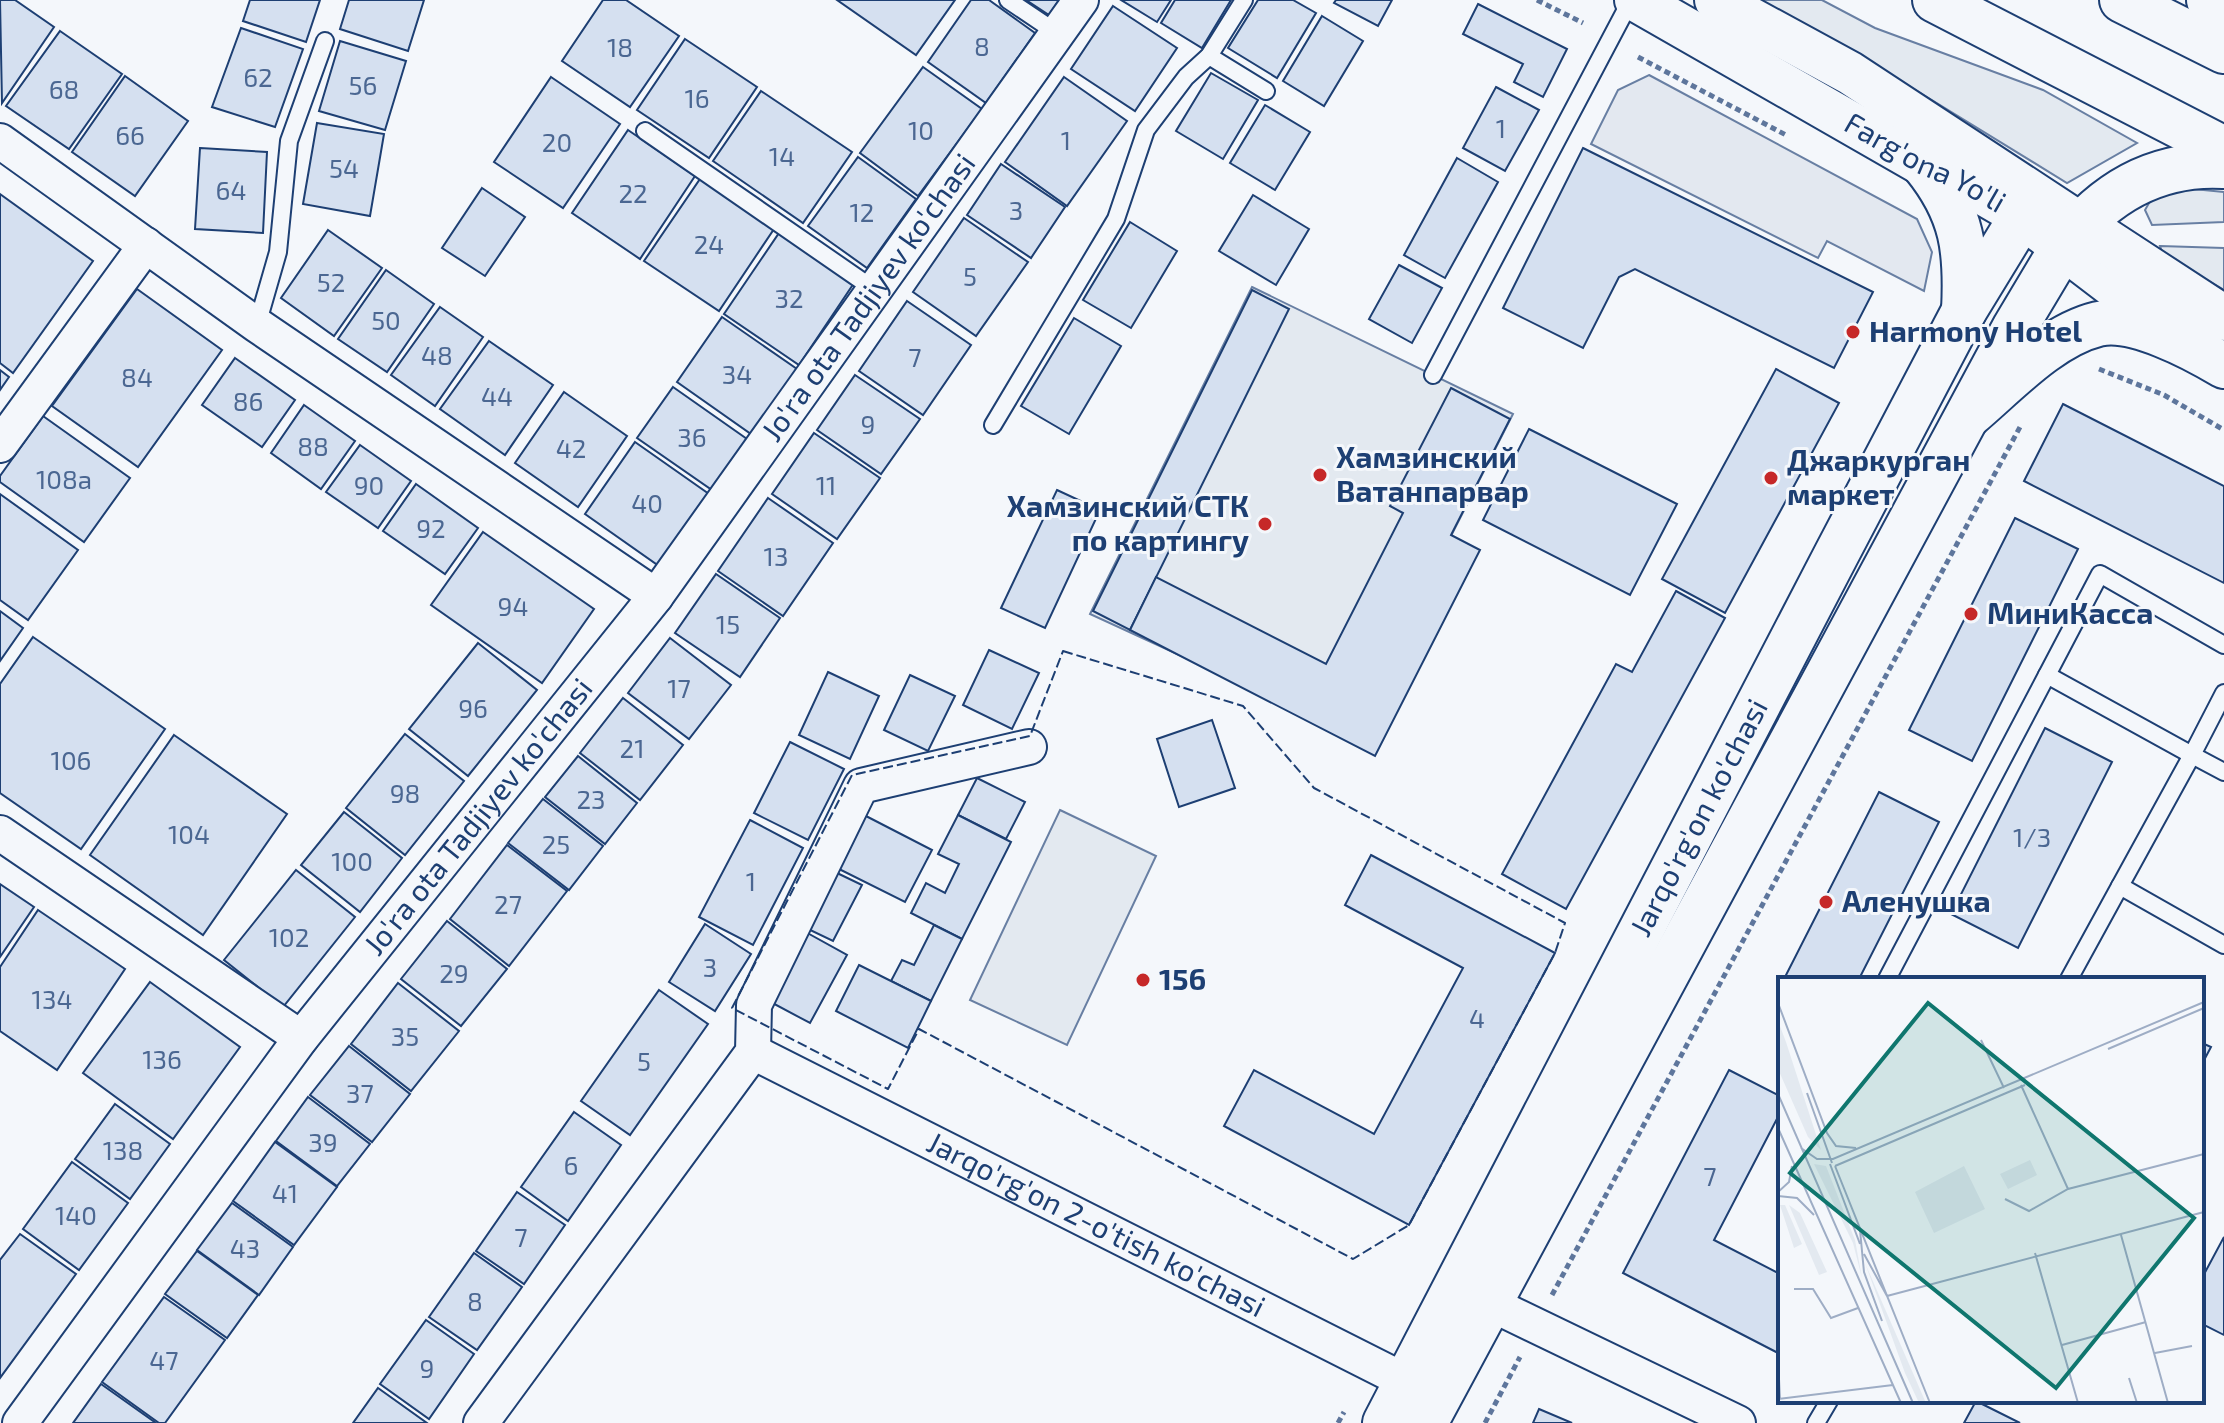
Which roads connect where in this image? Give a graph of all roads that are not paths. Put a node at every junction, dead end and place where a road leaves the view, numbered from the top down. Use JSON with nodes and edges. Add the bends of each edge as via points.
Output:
{"nodes":[{"id":1,"x":1008,"y":0,"type":"edge"},
{"id":2,"x":1081,"y":0,"type":"edge"},
{"id":3,"x":1244,"y":0,"type":"edge"},
{"id":4,"x":1634,"y":0,"type":"edge"},
{"id":5,"x":1716,"y":0,"type":"edge"},
{"id":6,"x":1935,"y":0,"type":"edge"},
{"id":7,"x":2122,"y":0,"type":"edge"},
{"id":8,"x":2209,"y":0,"type":"edge"},
{"id":9,"x":2224,"y":24,"type":"edge"},
{"id":10,"x":1057,"y":33,"type":"junction"},
{"id":11,"x":325,"y":41,"type":"dead end"},
{"id":12,"x":2224,"y":51,"type":"edge"},
{"id":13,"x":1209,"y":56,"type":"junction"},
{"id":14,"x":1266,"y":91,"type":"dead end"},
{"id":15,"x":645,"y":131,"type":"dead end"},
{"id":16,"x":0,"y":141,"type":"edge"},
{"id":17,"x":2224,"y":149,"type":"edge"},
{"id":18,"x":1924,"y":165,"type":"junction"},
{"id":19,"x":2224,"y":166,"type":"edge"},
{"id":20,"x":2022,"y":216,"type":"junction"},
{"id":21,"x":2072,"y":235,"type":"junction"},
{"id":22,"x":146,"y":245,"type":"junction"},
{"id":23,"x":875,"y":290,"type":"junction"},
{"id":24,"x":1964,"y":311,"type":"junction"},
{"id":25,"x":257,"y":325,"type":"junction"},
{"id":26,"x":2215,"y":345,"type":"edge"},
{"id":27,"x":1433,"y":375,"type":"dead end"},
{"id":28,"x":1969,"y":415,"type":"junction"},
{"id":29,"x":993,"y":425,"type":"dead end"},
{"id":30,"x":0,"y":445,"type":"edge"},
{"id":31,"x":656,"y":596,"type":"junction"},
{"id":32,"x":2224,"y":645,"type":"edge"},
{"id":33,"x":2047,"y":675,"type":"junction"},
{"id":34,"x":2224,"y":693,"type":"edge"},
{"id":35,"x":1029,"y":747,"type":"dead end"},
{"id":36,"x":2192,"y":755,"type":"junction"},
{"id":37,"x":2224,"y":772,"type":"edge"},
{"id":38,"x":0,"y":833,"type":"edge"},
{"id":39,"x":2120,"y":886,"type":"junction"},
{"id":40,"x":2224,"y":945,"type":"edge"},
{"id":41,"x":1888,"y":977,"type":"edge"},
{"id":42,"x":2070,"y":977,"type":"edge"},
{"id":43,"x":301,"y":1038,"type":"junction"},
{"id":44,"x":753,"y":1052,"type":"junction"},
{"id":45,"x":1489,"y":1303,"type":"junction"},
{"id":46,"x":1410,"y":1391,"type":"edge"},
{"id":47,"x":1828,"y":1403,"type":"edge"},
{"id":48,"x":20,"y":1423,"type":"edge"},
{"id":49,"x":481,"y":1423,"type":"edge"},
{"id":50,"x":1385,"y":1423,"type":"edge"},
{"id":51,"x":1738,"y":1423,"type":"edge"},
{"id":52,"x":1816,"y":1423,"type":"edge"}],
"edges":[{"from":1,"to":10,"type":"lane"},
{"from":2,"to":10,"type":"street","name":"Jo'ra ota Tadjiyev ko'chasi"},
{"from":3,"to":13,"type":"lane"},
{"from":4,"to":18,"type":"street","name":"Farg'ona Yo'li"},
{"from":4,"to":27,"type":"lane"},
{"from":5,"to":21,"type":"street","name":"Farg'ona Yo'li","via":[[1850,73]]},
{"from":6,"to":17,"type":"main road"},
{"from":7,"to":12,"type":"main road"},
{"from":8,"to":9,"type":"main road"},
{"from":10,"to":23,"type":"street","name":"Jo'ra ota Tadjiyev ko'chasi"},
{"from":11,"to":25,"type":"lane","via":[[289,141],[278,252]]},
{"from":13,"to":14,"type":"lane"},
{"from":13,"to":29,"type":"lane","via":[[1146,130],[1116,219]]},
{"from":15,"to":23,"type":"lane"},
{"from":16,"to":22,"type":"street"},
{"from":18,"to":20,"type":"street","name":"Farg'ona Yo'li"},
{"from":18,"to":24,"type":"main road","via":[[1957,218],[1966,271]]},
{"from":19,"to":21,"type":"main road","name":"Jarqo'rg'on ko'chasi","via":[[2179,168],[2141,180],[2100,204]]},
{"from":20,"to":21,"type":"main road"},
{"from":20,"to":24,"type":"main road","name":"Jarqo'rg'on ko'chasi"},
{"from":21,"to":26,"type":"main road"},
{"from":21,"to":28,"type":"main road","name":"Jarqo'rg'on ko'chasi"},
{"from":22,"to":25,"type":"street"},
{"from":22,"to":30,"type":"street"},
{"from":23,"to":31,"type":"street","name":"Jo'ra ota Tadjiyev ko'chasi"},
{"from":24,"to":46,"type":"main road","name":"Jarqo'rg'on ko'chasi"},
{"from":25,"to":31,"type":"street"},
{"from":26,"to":28,"type":"main road","via":[[2141,327],[2100,324],[2049,349]]},
{"from":28,"to":45,"type":"main road","name":"Jarqo'rg'on ko'chasi"},
{"from":31,"to":43,"type":"street","name":"Jo'ra ota Tadjiyev ko'chasi"},
{"from":32,"to":33,"type":"lane","via":[[2100,574]]},
{"from":33,"to":36,"type":"lane"},
{"from":33,"to":41,"type":"lane"},
{"from":34,"to":36,"type":"lane"},
{"from":35,"to":44,"type":"street","via":[[861,786],[754,1005]]},
{"from":36,"to":37,"type":"lane"},
{"from":36,"to":39,"type":"lane"},
{"from":38,"to":43,"type":"street"},
{"from":39,"to":40,"type":"lane"},
{"from":39,"to":42,"type":"lane"},
{"from":43,"to":48,"type":"street","name":"Jo'ra ota Tadjiyev ko'chasi"},
{"from":44,"to":46,"type":"street","name":"Jarqo'rg'on 2-o'tish ko'chasi"},
{"from":44,"to":49,"type":"street"},
{"from":45,"to":46,"type":"main road","name":"Jarqo'rg'on ko'chasi"},
{"from":45,"to":51,"type":"street"},
{"from":46,"to":50,"type":"main road","name":"Jarqo'rg'on ko'chasi"},
{"from":47,"to":52,"type":"lane"}]}
